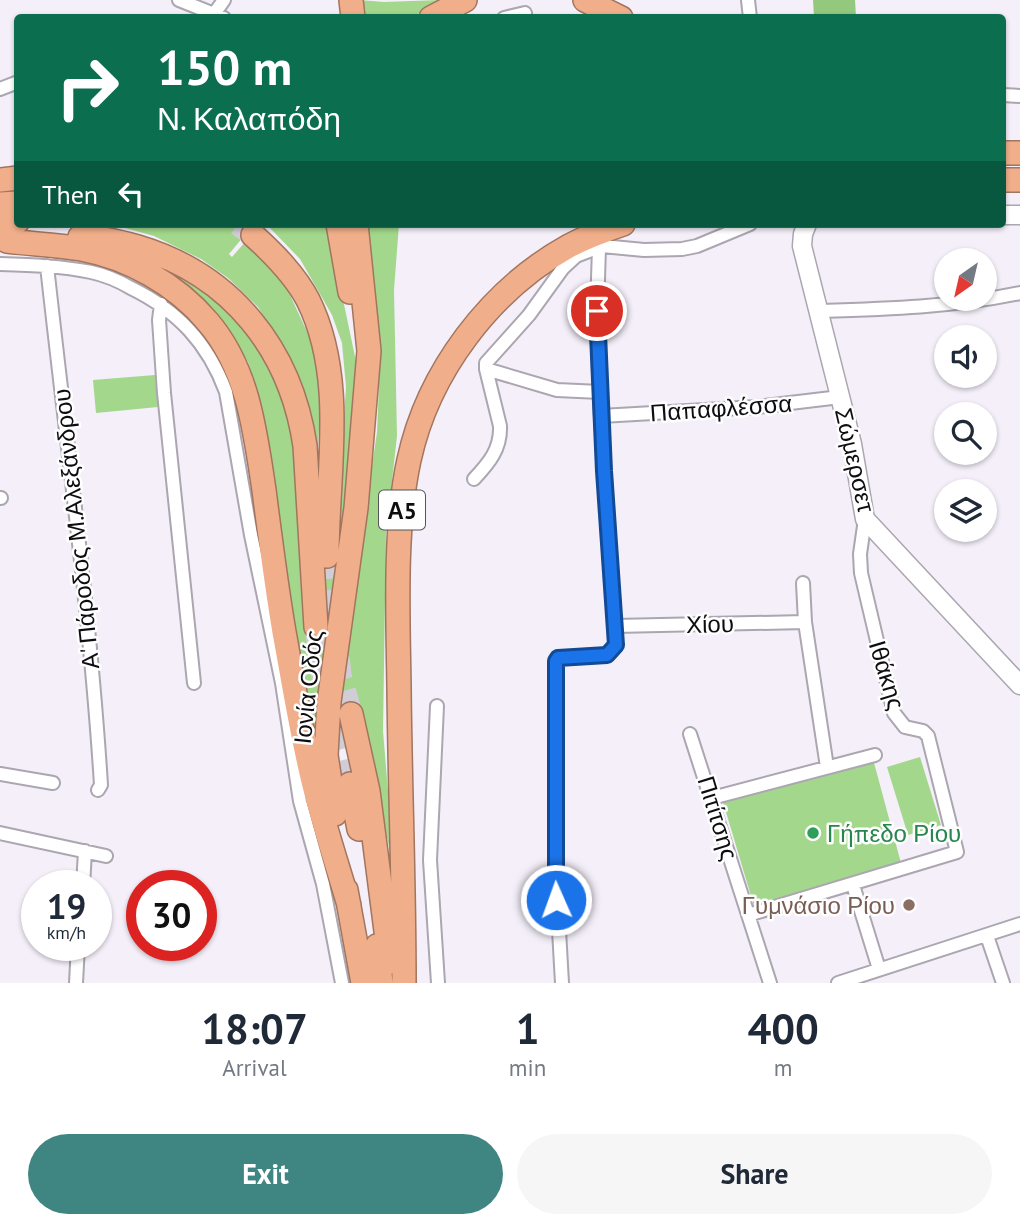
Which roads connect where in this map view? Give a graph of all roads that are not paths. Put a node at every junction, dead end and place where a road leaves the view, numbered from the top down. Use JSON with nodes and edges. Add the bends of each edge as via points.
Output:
{"nodes":[{"id":1,"x":179,"y":0,"type":"edge"},
{"id":2,"x":465,"y":0,"type":"edge"},
{"id":3,"x":585,"y":0,"type":"edge"},
{"id":4,"x":612,"y":0,"type":"edge"},
{"id":5,"x":526,"y":13,"type":"dead end"},
{"id":6,"x":211,"y":14,"type":"edge"},
{"id":7,"x":439,"y":14,"type":"edge"},
{"id":8,"x":522,"y":14,"type":"edge"},
{"id":9,"x":613,"y":14,"type":"edge"},
{"id":10,"x":631,"y":14,"type":"edge"},
{"id":11,"x":613,"y":228,"type":"edge"},
{"id":12,"x":740,"y":228,"type":"edge"},
{"id":13,"x":805,"y":228,"type":"edge"},
{"id":14,"x":6,"y":231,"type":"edge"},
{"id":15,"x":348,"y":233,"type":"edge"},
{"id":16,"x":253,"y":235,"type":"tunnel mouth"},
{"id":17,"x":599,"y":247,"type":"junction"},
{"id":18,"x":0,"y":264,"type":"edge"},
{"id":19,"x":47,"y":266,"type":"junction"},
{"id":20,"x":1019,"y":296,"type":"edge"},
{"id":21,"x":161,"y":304,"type":"junction"},
{"id":22,"x":820,"y":311,"type":"junction"},
{"id":23,"x":486,"y":369,"type":"junction"},
{"id":24,"x":600,"y":392,"type":"junction"},
{"id":25,"x":840,"y":397,"type":"junction"},
{"id":26,"x":601,"y":416,"type":"junction"},
{"id":27,"x":474,"y":479,"type":"dead end"},
{"id":28,"x":865,"y":519,"type":"junction"},
{"id":29,"x":327,"y":556,"type":"tunnel mouth"},
{"id":30,"x":803,"y":583,"type":"dead end"},
{"id":31,"x":805,"y":622,"type":"junction"},
{"id":32,"x":615,"y":626,"type":"junction"},
{"id":33,"x":316,"y":627,"type":"tunnel mouth"},
{"id":34,"x":194,"y":683,"type":"dead end"},
{"id":35,"x":1020,"y":685,"type":"edge"},
{"id":36,"x":436,"y":706,"type":"dead end"},
{"id":37,"x":351,"y":713,"type":"tunnel mouth"},
{"id":38,"x":690,"y":734,"type":"dead end"},
{"id":39,"x":874,"y":755,"type":"dead end"},
{"id":40,"x":827,"y":767,"type":"junction"},
{"id":41,"x":0,"y":774,"type":"edge"},
{"id":42,"x":53,"y":783,"type":"dead end"},
{"id":43,"x":350,"y":784,"type":"tunnel mouth"},
{"id":44,"x":98,"y":790,"type":"dead end"},
{"id":45,"x":712,"y":798,"type":"junction"},
{"id":46,"x":0,"y":833,"type":"edge"},
{"id":47,"x":85,"y":851,"type":"junction"},
{"id":48,"x":106,"y":856,"type":"dead end"},
{"id":49,"x":84,"y":870,"type":"edge"},
{"id":50,"x":853,"y":885,"type":"junction"},
{"id":51,"x":349,"y":905,"type":"junction"},
{"id":52,"x":748,"y":915,"type":"junction"},
{"id":53,"x":1020,"y":924,"type":"edge"},
{"id":54,"x":987,"y":936,"type":"junction"},
{"id":55,"x":77,"y":961,"type":"edge"},
{"id":56,"x":879,"y":969,"type":"junction"},
{"id":57,"x":76,"y":983,"type":"edge"},
{"id":58,"x":342,"y":983,"type":"edge"},
{"id":59,"x":363,"y":983,"type":"edge"},
{"id":60,"x":381,"y":983,"type":"edge"},
{"id":61,"x":393,"y":983,"type":"edge"},
{"id":62,"x":404,"y":983,"type":"edge"},
{"id":63,"x":438,"y":983,"type":"edge"},
{"id":64,"x":562,"y":983,"type":"edge"},
{"id":65,"x":770,"y":983,"type":"edge"},
{"id":66,"x":838,"y":983,"type":"edge"},
{"id":67,"x":1003,"y":983,"type":"edge"}],
"edges":[{"from":1,"to":6,"type":"street"},
{"from":2,"to":7,"type":"highway"},
{"from":3,"to":9,"type":"highway"},
{"from":4,"to":10,"type":"highway"},
{"from":5,"to":8,"type":"street"},
{"from":11,"to":62,"type":"highway","number":"Α5","via":[[537,266],[486,312],[444,370],[409,459],[402,517],[398,663]]},
{"from":12,"to":17,"type":"street","via":[[682,249]]},
{"from":13,"to":22,"type":"street","name":"Σώμερσετ","via":[[802,246]]},
{"from":14,"to":33,"type":"highway","via":[[87,237],[151,251],[207,279],[254,322],[286,374],[301,418]]},
{"from":14,"to":51,"type":"highway","via":[[116,259],[156,278],[190,303],[226,346],[249,402],[304,736]]},
{"from":15,"to":51,"type":"highway","name":"Ιονία Οδός","number":"Α5","via":[[367,395],[326,755]]},
{"from":16,"to":29,"type":"highway","via":[[302,289],[328,361]]},
{"from":17,"to":23,"type":"street","via":[[566,264],[488,360]]},
{"from":17,"to":24,"type":"street"},
{"from":18,"to":19,"type":"street"},
{"from":19,"to":21,"type":"street","via":[[94,273]]},
{"from":19,"to":44,"type":"street","name":"Α' Πάροδος Μ.Αλεξάνδρου","via":[[85,605]]},
{"from":20,"to":22,"type":"street"},
{"from":21,"to":34,"type":"street","via":[[164,393]]},
{"from":21,"to":58,"type":"street","via":[[196,337],[219,371],[226,392],[300,801],[321,872]]},
{"from":22,"to":25,"type":"street","name":"Σώμερσετ"},
{"from":23,"to":24,"type":"street","via":[[556,390]]},
{"from":23,"to":27,"type":"street","via":[[500,435],[493,457]]},
{"from":24,"to":26,"type":"street"},
{"from":25,"to":26,"type":"street","name":"Παπαφλέσσα"},
{"from":25,"to":28,"type":"street","name":"Σώμερσετ"},
{"from":26,"to":32,"type":"street"},
{"from":28,"to":35,"type":"street","name":"Σώμερσετ"},
{"from":28,"to":50,"type":"street","name":"Ιθάκης","via":[[861,573],[894,713],[905,727],[928,736],[957,852]]},
{"from":30,"to":31,"type":"street"},
{"from":31,"to":32,"type":"street","name":"Χίου"},
{"from":31,"to":40,"type":"street"},
{"from":32,"to":64,"type":"street","via":[[616,645],[610,654],[556,661],[555,859]]},
{"from":36,"to":63,"type":"street","via":[[430,860]]},
{"from":37,"to":61,"type":"highway","via":[[368,791]]},
{"from":38,"to":45,"type":"street","name":"Πιτίτσης"},
{"from":39,"to":40,"type":"street"},
{"from":40,"to":45,"type":"street"},
{"from":41,"to":42,"type":"street"},
{"from":43,"to":60,"type":"highway"},
{"from":45,"to":52,"type":"street","name":"Πιτίτσης"},
{"from":46,"to":47,"type":"street"},
{"from":47,"to":48,"type":"street"},
{"from":47,"to":49,"type":"street"},
{"from":50,"to":52,"type":"street"},
{"from":50,"to":56,"type":"street"},
{"from":51,"to":59,"type":"highway","name":"Ιονία Οδός","number":"Α5"},
{"from":52,"to":65,"type":"street","name":"Πιτίτσης"},
{"from":53,"to":54,"type":"street"},
{"from":54,"to":56,"type":"street"},
{"from":54,"to":67,"type":"street"},
{"from":55,"to":57,"type":"street"},
{"from":56,"to":66,"type":"street"}]}
